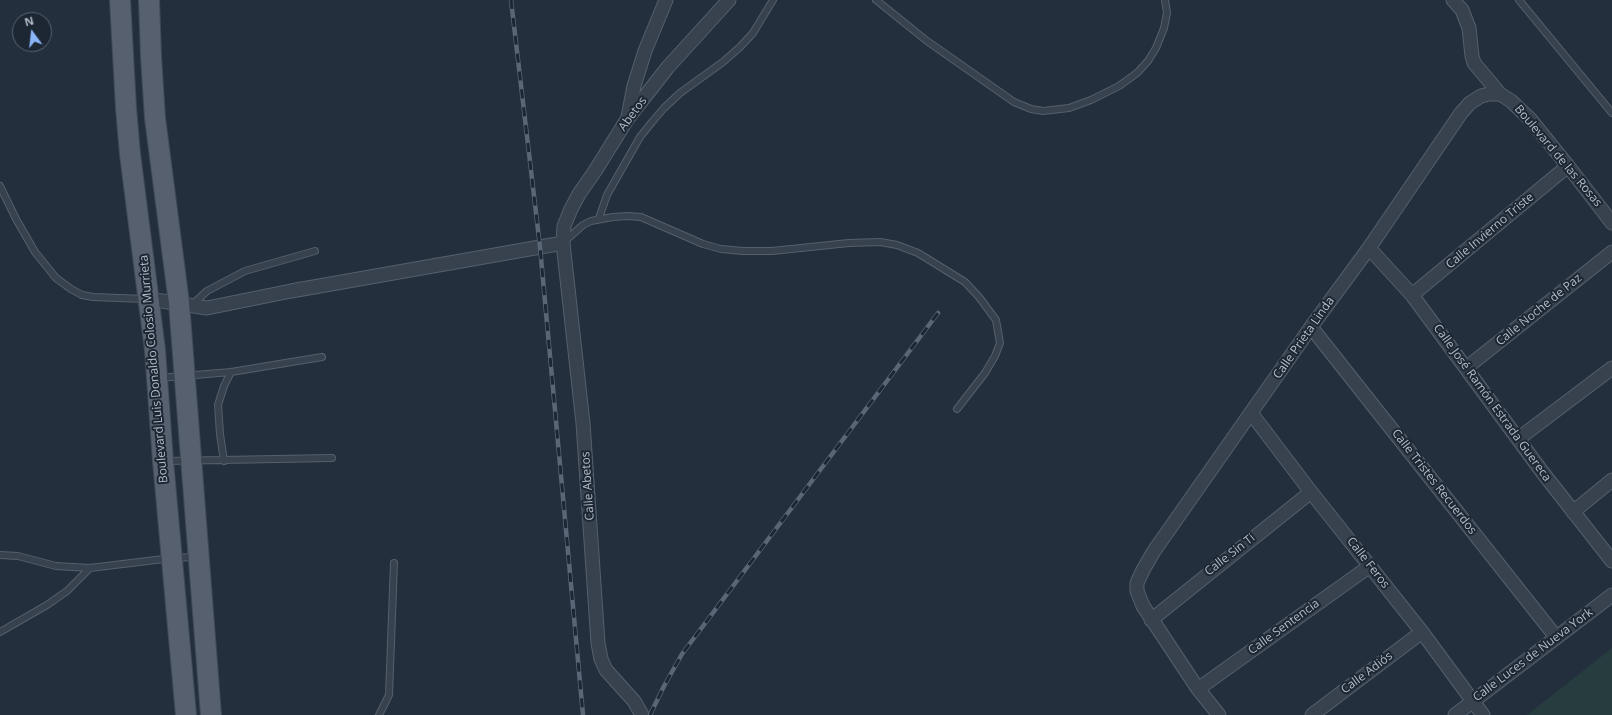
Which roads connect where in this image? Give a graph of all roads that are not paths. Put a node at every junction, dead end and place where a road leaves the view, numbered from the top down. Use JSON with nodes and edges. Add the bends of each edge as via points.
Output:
{"nodes":[{"id":1,"x":120,"y":0,"type":"edge"},
{"id":2,"x":149,"y":0,"type":"edge"},
{"id":3,"x":666,"y":0,"type":"edge"},
{"id":4,"x":729,"y":0,"type":"edge"},
{"id":5,"x":773,"y":0,"type":"edge"},
{"id":6,"x":876,"y":0,"type":"edge"},
{"id":7,"x":1166,"y":0,"type":"edge"},
{"id":8,"x":1453,"y":0,"type":"edge"},
{"id":9,"x":1519,"y":0,"type":"edge"},
{"id":10,"x":1500,"y":94,"type":"junction"},
{"id":11,"x":1612,"y":113,"type":"edge"},
{"id":12,"x":628,"y":118,"type":"junction"},
{"id":13,"x":1568,"y":166,"type":"junction"},
{"id":14,"x":0,"y":186,"type":"edge"},
{"id":15,"x":599,"y":218,"type":"junction"},
{"id":16,"x":1612,"y":223,"type":"edge"},
{"id":17,"x":563,"y":243,"type":"junction"},
{"id":18,"x":1369,"y":248,"type":"junction"},
{"id":19,"x":315,"y":251,"type":"dead end"},
{"id":20,"x":1612,"y":252,"type":"edge"},
{"id":21,"x":1412,"y":295,"type":"junction"},
{"id":22,"x":149,"y":299,"type":"junction"},
{"id":23,"x":185,"y":305,"type":"junction"},
{"id":24,"x":1311,"y":327,"type":"junction"},
{"id":25,"x":322,"y":357,"type":"dead end"},
{"id":26,"x":1466,"y":368,"type":"junction"},
{"id":27,"x":1612,"y":368,"type":"edge"},
{"id":28,"x":231,"y":372,"type":"junction"},
{"id":29,"x":185,"y":376,"type":"junction"},
{"id":30,"x":156,"y":378,"type":"junction"},
{"id":31,"x":957,"y":409,"type":"dead end"},
{"id":32,"x":1251,"y":413,"type":"junction"},
{"id":33,"x":1518,"y":439,"type":"junction"},
{"id":34,"x":332,"y":458,"type":"dead end"},
{"id":35,"x":224,"y":461,"type":"junction"},
{"id":36,"x":163,"y":462,"type":"junction"},
{"id":37,"x":191,"y":462,"type":"junction"},
{"id":38,"x":1612,"y":480,"type":"edge"},
{"id":39,"x":1311,"y":492,"type":"junction"},
{"id":40,"x":1573,"y":512,"type":"junction"},
{"id":41,"x":0,"y":555,"type":"edge"},
{"id":42,"x":200,"y":557,"type":"junction"},
{"id":43,"x":172,"y":558,"type":"junction"},
{"id":44,"x":1612,"y":561,"type":"edge"},
{"id":45,"x":394,"y":563,"type":"dead end"},
{"id":46,"x":1370,"y":566,"type":"junction"},
{"id":47,"x":90,"y":568,"type":"junction"},
{"id":48,"x":1612,"y":595,"type":"edge"},
{"id":49,"x":1151,"y":620,"type":"junction"},
{"id":50,"x":0,"y":632,"type":"edge"},
{"id":51,"x":1422,"y":632,"type":"junction"},
{"id":52,"x":1556,"y":637,"type":"junction"},
{"id":53,"x":1198,"y":689,"type":"junction"},
{"id":54,"x":1473,"y":701,"type":"junction"},
{"id":55,"x":186,"y":715,"type":"edge"},
{"id":56,"x":211,"y":715,"type":"edge"},
{"id":57,"x":379,"y":715,"type":"edge"},
{"id":58,"x":642,"y":715,"type":"edge"},
{"id":59,"x":1219,"y":715,"type":"edge"},
{"id":60,"x":1312,"y":715,"type":"edge"},
{"id":61,"x":1455,"y":715,"type":"edge"},
{"id":62,"x":1483,"y":715,"type":"edge"}],
"edges":[{"from":1,"to":22,"type":"main road","name":"Boulevard Luis Donaldo Colosio Murrieta","via":[[130,154]]},
{"from":2,"to":23,"type":"main road","via":[[155,118]]},
{"from":3,"to":12,"type":"street","via":[[645,51],[634,86]]},
{"from":4,"to":12,"type":"street","name":"Abetos","via":[[668,67]]},
{"from":5,"to":15,"type":"lane","via":[[753,33],[740,47],[680,93],[640,137],[607,195]]},
{"from":6,"to":7,"type":"lane","via":[[1008,98],[1031,109],[1042,111],[1069,108],[1091,100],[1119,86],[1137,73],[1148,61],[1159,41],[1167,13]]},
{"from":8,"to":10,"type":"street","name":"Boulevard de las Rosas","via":[[1462,10],[1470,28],[1474,63]]},
{"from":9,"to":11,"type":"lane"},
{"from":10,"to":13,"type":"street","name":"Boulevard de las Rosas","via":[[1530,119]]},
{"from":10,"to":18,"type":"street","name":"Calle Prieta Linda","via":[[1480,96],[1461,113]]},
{"from":12,"to":17,"type":"street","name":"Abetos","via":[[571,209],[564,226]]},
{"from":13,"to":16,"type":"street","name":"Boulevard de las Rosas"},
{"from":13,"to":21,"type":"street","name":"Calle Invierno Triste"},
{"from":14,"to":22,"type":"lane","via":[[16,220],[36,252],[56,278],[70,289],[93,297]]},
{"from":15,"to":17,"type":"lane","via":[[583,225]]},
{"from":15,"to":31,"type":"lane","via":[[641,217],[703,244],[721,249],[772,251],[880,242],[918,253],[966,282],[996,320],[1000,343],[995,356]]},
{"from":17,"to":23,"type":"street","via":[[218,306],[199,308]]},
{"from":17,"to":58,"type":"street","name":"Calle Abetos","via":[[583,423],[598,643],[606,670],[634,701]]},
{"from":18,"to":21,"type":"street","name":"Calle José Ramón Estrada Guereca"},
{"from":18,"to":24,"type":"street","name":"Calle Prieta Linda"},
{"from":19,"to":23,"type":"lane","via":[[245,271]]},
{"from":20,"to":26,"type":"street","name":"Calle Noche de Paz"},
{"from":21,"to":26,"type":"street","name":"Calle José Ramón Estrada Guereca"},
{"from":22,"to":23,"type":"street"},
{"from":22,"to":30,"type":"main road","name":"Boulevard Luis Donaldo Colosio Murrieta"},
{"from":23,"to":29,"type":"main road"},
{"from":24,"to":32,"type":"street","name":"Calle Prieta Linda"},
{"from":24,"to":52,"type":"street","name":"Calle Tristes Recuerdos"},
{"from":25,"to":28,"type":"lane"},
{"from":26,"to":33,"type":"street","name":"Calle José Ramón Estrada Guereca"},
{"from":27,"to":33,"type":"street"},
{"from":28,"to":29,"type":"lane"},
{"from":28,"to":35,"type":"lane","via":[[218,405]]},
{"from":29,"to":30,"type":"lane"},
{"from":29,"to":37,"type":"main road"},
{"from":30,"to":36,"type":"main road","name":"Boulevard Luis Donaldo Colosio Murrieta"},
{"from":32,"to":39,"type":"street","name":"Calle Feros"},
{"from":32,"to":49,"type":"street","name":"Calle Prieta Linda","via":[[1154,551],[1137,582],[1137,591]]},
{"from":33,"to":40,"type":"street","name":"Calle José Ramón Estrada Guereca"},
{"from":34,"to":35,"type":"lane"},
{"from":35,"to":37,"type":"lane"},
{"from":36,"to":37,"type":"lane"},
{"from":36,"to":43,"type":"main road","name":"Boulevard Luis Donaldo Colosio Murrieta"},
{"from":37,"to":42,"type":"main road"},
{"from":38,"to":40,"type":"street"},
{"from":39,"to":46,"type":"street","name":"Calle Feros"},
{"from":39,"to":49,"type":"street","name":"Calle Sin Ti"},
{"from":40,"to":44,"type":"street","name":"Calle José Ramón Estrada Guereca"},
{"from":41,"to":47,"type":"lane","via":[[18,556],[56,566]]},
{"from":42,"to":43,"type":"lane"},
{"from":42,"to":56,"type":"main road"},
{"from":43,"to":47,"type":"lane"},
{"from":43,"to":55,"type":"main road","name":"Boulevard Luis Donaldo Colosio Murrieta"},
{"from":45,"to":57,"type":"lane","via":[[389,695]]},
{"from":46,"to":51,"type":"street","name":"Calle Feros"},
{"from":46,"to":53,"type":"street","name":"Calle Sentencia"},
{"from":47,"to":50,"type":"lane","via":[[67,592],[48,606]]},
{"from":48,"to":52,"type":"street","name":"Calle Luces de Nueva York"},
{"from":49,"to":53,"type":"street","name":"Calle Prieta Linda"},
{"from":51,"to":54,"type":"street","name":"Calle Feros"},
{"from":51,"to":60,"type":"street","name":"Calle Adiós"},
{"from":52,"to":54,"type":"street","name":"Calle Luces de Nueva York"},
{"from":53,"to":59,"type":"street","name":"Calle Prieta Linda"},
{"from":54,"to":61,"type":"street","name":"Calle Luces de Nueva York"},
{"from":54,"to":62,"type":"street","name":"Calle Feros"}]}
